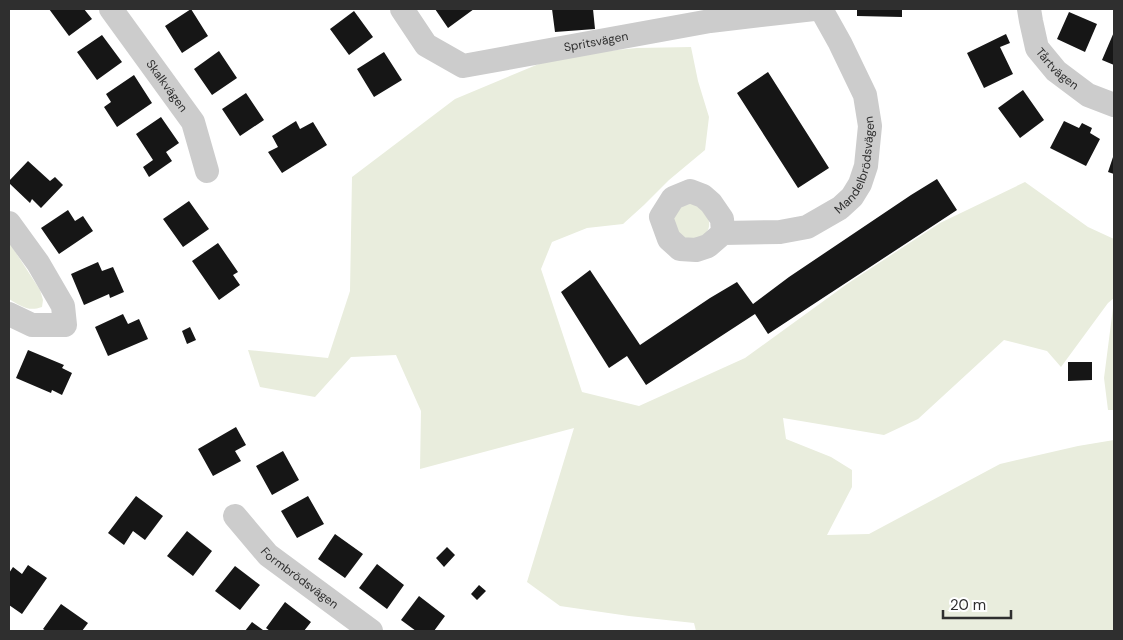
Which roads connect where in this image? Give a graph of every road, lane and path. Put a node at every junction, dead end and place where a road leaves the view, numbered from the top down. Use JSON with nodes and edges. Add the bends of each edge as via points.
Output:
{"nodes":[{"id":1,"x":110,"y":9,"type":"edge"},
{"id":2,"x":402,"y":9,"type":"edge"},
{"id":3,"x":814,"y":9,"type":"edge"},
{"id":4,"x":821,"y":9,"type":"edge"},
{"id":5,"x":1029,"y":9,"type":"edge"},
{"id":6,"x":1114,"y":105,"type":"edge"},
{"id":7,"x":207,"y":171,"type":"dead end"},
{"id":8,"x":9,"y":223,"type":"edge"},
{"id":9,"x":723,"y":233,"type":"dead end"},
{"id":10,"x":9,"y":314,"type":"edge"},
{"id":11,"x":235,"y":516,"type":"dead end"},
{"id":12,"x":371,"y":631,"type":"edge"}],
"edges":[{"from":1,"to":7,"type":"street","name":"Skalkvägen","via":[[193,122]]},
{"from":2,"to":3,"type":"street","name":"Spritsvägen","via":[[426,45],[463,66],[710,21]]},
{"from":4,"to":9,"type":"street","name":"Mandelbrödsvägen","via":[[865,95],[870,126],[866,166],[860,184],[840,208],[807,227],[780,232]]},
{"from":5,"to":6,"type":"street","name":"Tårtvägen","via":[[1037,48],[1056,71],[1088,94]]},
{"from":8,"to":10,"type":"street","via":[[63,306],[65,325],[32,325]]},
{"from":11,"to":12,"type":"street","name":"Formbrödsvägen","via":[[268,555]]}]}
